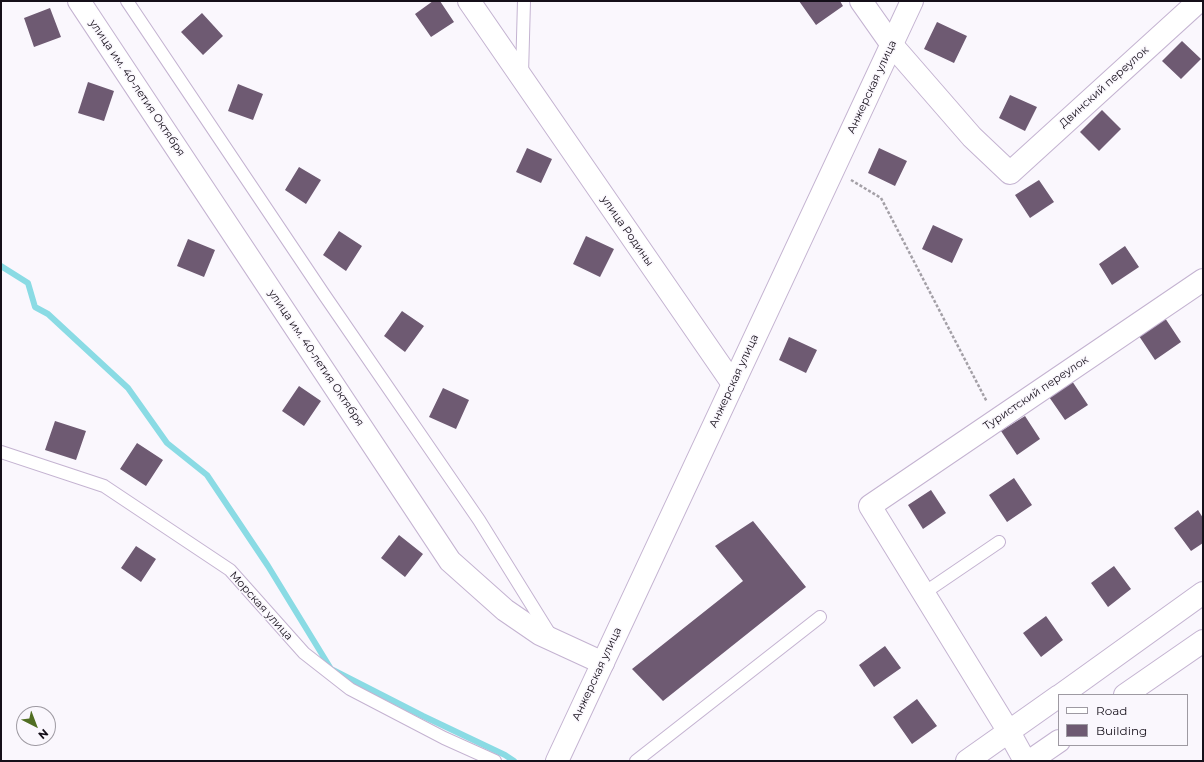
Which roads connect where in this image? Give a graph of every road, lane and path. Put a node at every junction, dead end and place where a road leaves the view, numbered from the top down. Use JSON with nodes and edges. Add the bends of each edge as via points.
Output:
{"nodes":[{"id":1,"x":79,"y":1,"type":"edge"},
{"id":2,"x":127,"y":1,"type":"edge"},
{"id":3,"x":469,"y":1,"type":"edge"},
{"id":4,"x":524,"y":1,"type":"edge"},
{"id":5,"x":861,"y":1,"type":"edge"},
{"id":6,"x":912,"y":1,"type":"edge"},
{"id":7,"x":1199,"y":3,"type":"edge"},
{"id":8,"x":892,"y":45,"type":"junction"},
{"id":9,"x":522,"y":77,"type":"junction"},
{"id":10,"x":833,"y":170,"type":"junction"},
{"id":11,"x":1203,"y":280,"type":"edge"},
{"id":12,"x":733,"y":384,"type":"junction"},
{"id":13,"x":996,"y":420,"type":"junction"},
{"id":14,"x":1,"y":452,"type":"edge"},
{"id":15,"x":999,"y":542,"type":"dead end"},
{"id":16,"x":924,"y":593,"type":"junction"},
{"id":17,"x":1203,"y":593,"type":"edge"},
{"id":18,"x":820,"y":617,"type":"dead end"},
{"id":19,"x":554,"y":640,"type":"junction"},
{"id":20,"x":1203,"y":641,"type":"edge"},
{"id":21,"x":603,"y":663,"type":"junction"},
{"id":22,"x":1063,"y":694,"type":"edge"},
{"id":23,"x":1126,"y":694,"type":"edge"},
{"id":24,"x":1058,"y":697,"type":"edge"},
{"id":25,"x":1009,"y":732,"type":"junction"},
{"id":26,"x":1058,"y":742,"type":"edge"},
{"id":27,"x":559,"y":760,"type":"edge"},
{"id":28,"x":495,"y":761,"type":"edge"},
{"id":29,"x":636,"y":761,"type":"edge"},
{"id":30,"x":967,"y":761,"type":"edge"},
{"id":31,"x":1025,"y":761,"type":"edge"},
{"id":32,"x":1030,"y":761,"type":"edge"}],
"edges":[{"from":1,"to":19,"type":"street","name":"улица им. 40-летия Октября","via":[[450,561],[505,610],[540,634]]},
{"from":2,"to":19,"type":"lane","via":[[479,520]]},
{"from":3,"to":9,"type":"street","name":"улица Родины"},
{"from":4,"to":9,"type":"lane"},
{"from":5,"to":8,"type":"street"},
{"from":6,"to":8,"type":"street","name":"Анжерская улица"},
{"from":7,"to":8,"type":"street","name":"Двинский переулок","via":[[1010,173],[972,137]]},
{"from":8,"to":10,"type":"street","name":"Анжерская улица"},
{"from":9,"to":12,"type":"street","name":"улица Родины"},
{"from":10,"to":12,"type":"street","name":"Анжерская улица"},
{"from":10,"to":13,"type":"path","via":[[881,198]]},
{"from":11,"to":13,"type":"street","name":"Туристский переулок"},
{"from":12,"to":21,"type":"street","name":"Анжерская улица"},
{"from":13,"to":16,"type":"street","name":"Туристский переулок","via":[[870,506]]},
{"from":14,"to":28,"type":"lane","name":"Морская улица","via":[[104,486],[230,570],[304,653],[350,689],[444,738]]},
{"from":15,"to":16,"type":"lane"},
{"from":16,"to":25,"type":"street"},
{"from":17,"to":22,"type":"street"},
{"from":18,"to":29,"type":"lane"},
{"from":19,"to":21,"type":"street","name":"улица им. 40-летия Октября"},
{"from":20,"to":23,"type":"street"},
{"from":21,"to":27,"type":"street","name":"Анжерская улица"},
{"from":24,"to":25,"type":"street"},
{"from":25,"to":30,"type":"street"},
{"from":25,"to":31,"type":"street"},
{"from":26,"to":32,"type":"street"}]}
